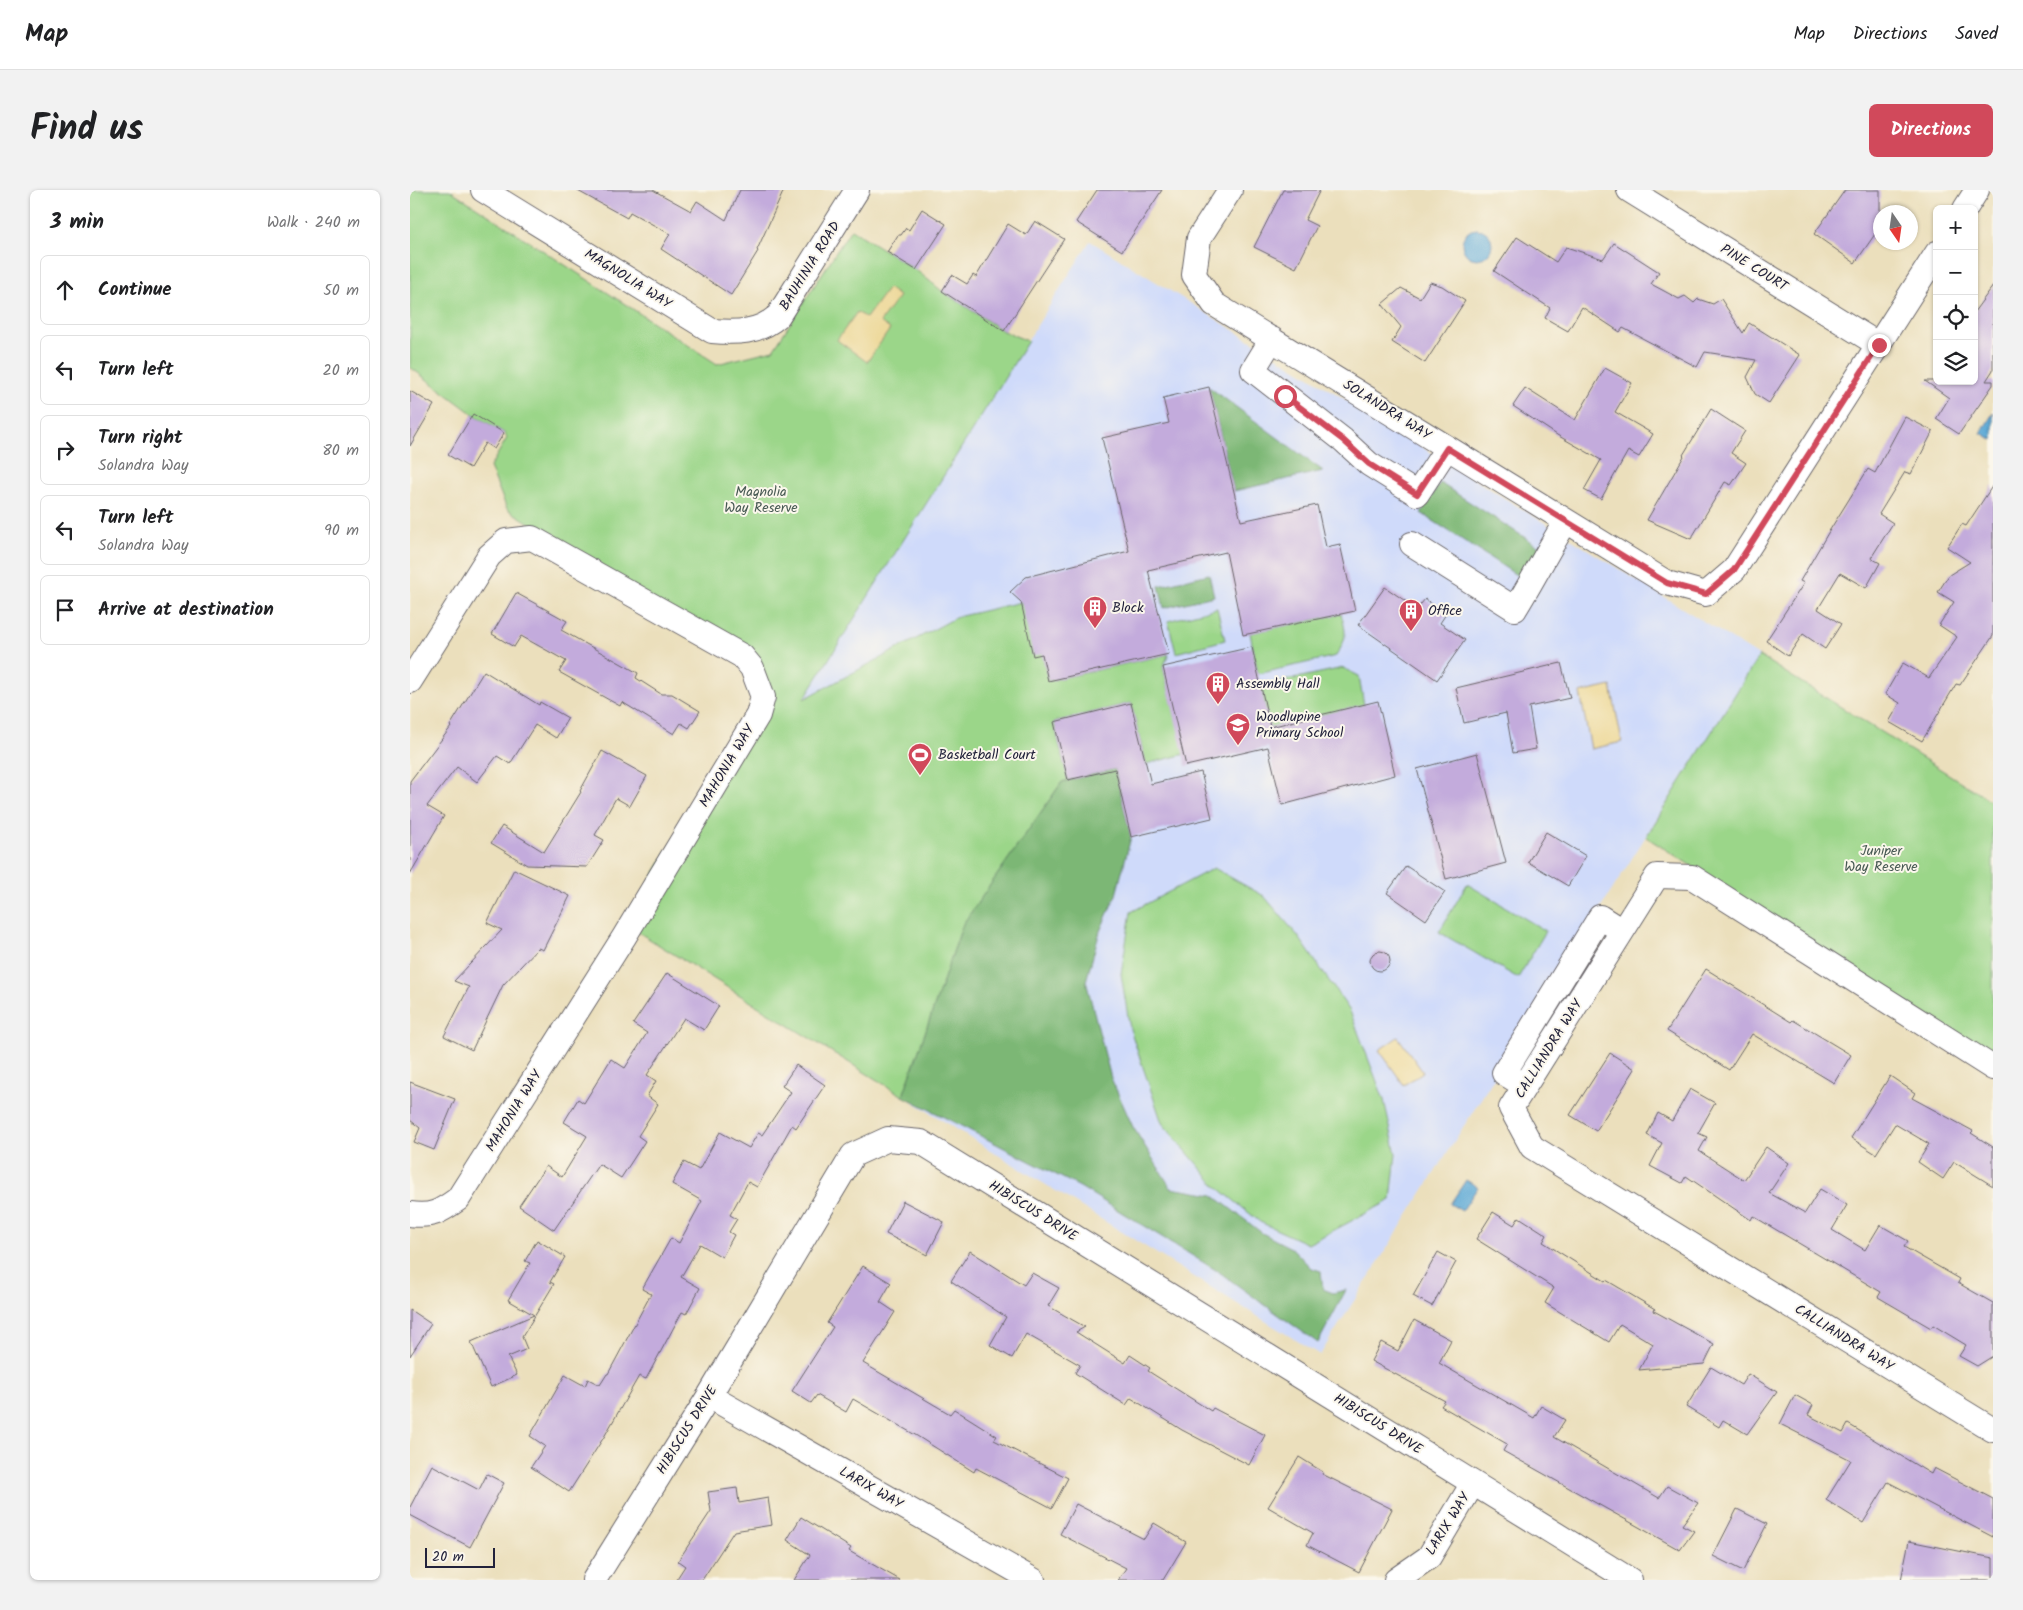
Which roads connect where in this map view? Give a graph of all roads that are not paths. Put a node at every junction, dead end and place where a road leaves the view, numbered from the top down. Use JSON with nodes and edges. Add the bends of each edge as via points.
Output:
{"nodes":[{"id":1,"x":484,"y":190,"type":"edge"},
{"id":2,"x":857,"y":190,"type":"edge"},
{"id":3,"x":1230,"y":190,"type":"edge"},
{"id":4,"x":1629,"y":190,"type":"edge"},
{"id":5,"x":1977,"y":190,"type":"edge"},
{"id":6,"x":1968,"y":205,"type":"edge"},
{"id":7,"x":1933,"y":260,"type":"edge"},
{"id":8,"x":778,"y":316,"type":"joint"},
{"id":9,"x":1272,"y":339,"type":"junction"},
{"id":10,"x":1879,"y":345,"type":"junction"},
{"id":11,"x":1447,"y":448,"type":"junction"},
{"id":12,"x":1566,"y":522,"type":"junction"},
{"id":13,"x":1412,"y":544,"type":"dead end"},
{"id":14,"x":410,"y":680,"type":"edge"},
{"id":15,"x":1993,"y":1068,"type":"edge"},
{"id":16,"x":410,"y":1214,"type":"edge"},
{"id":17,"x":709,"y":1396,"type":"junction"},
{"id":18,"x":1993,"y":1430,"type":"edge"},
{"id":19,"x":1473,"y":1483,"type":"junction"},
{"id":20,"x":594,"y":1580,"type":"edge"},
{"id":21,"x":1033,"y":1580,"type":"edge"},
{"id":22,"x":1396,"y":1580,"type":"edge"},
{"id":23,"x":1630,"y":1580,"type":"edge"}],
"edges":[{"from":1,"to":8,"type":"street","name":"MAGNOLIA WAY","via":[[712,330],[749,331]]},
{"from":2,"to":8,"type":"street","name":"BAUHINIA ROAD"},
{"from":3,"to":9,"type":"street","name":"SOLANDRA WAY","via":[[1199,238],[1194,275],[1214,304]]},
{"from":4,"to":10,"type":"street","name":"PINE COURT"},
{"from":5,"to":6,"type":"street"},
{"from":7,"to":10,"type":"street","name":"SOLANDRA WAY"},
{"from":9,"to":11,"type":"street","name":"SOLANDRA WAY"},
{"from":9,"to":11,"type":"street","via":[[1253,370],[1369,464],[1417,494]]},
{"from":10,"to":12,"type":"street","name":"SOLANDRA WAY","via":[[1734,570],[1706,594],[1667,583]]},
{"from":11,"to":12,"type":"street","name":"SOLANDRA WAY"},
{"from":12,"to":13,"type":"street","via":[[1515,609]]},
{"from":14,"to":16,"type":"street","name":"MAHONIA WAY","via":[[489,556],[506,541],[532,538],[742,656],[752,668],[764,697],[758,715],[624,937],[458,1199],[441,1211],[425,1216]]},
{"from":15,"to":18,"type":"street","name":"CALLIANDRA WAY","via":[[1692,877],[1657,876],[1511,1108],[1532,1147]]},
{"from":17,"to":19,"type":"street","name":"HIBISCUS DRIVE","via":[[853,1155],[888,1139],[921,1142]]},
{"from":17,"to":20,"type":"street","name":"HIBISCUS DRIVE"},
{"from":17,"to":21,"type":"street","name":"LARIX WAY"},
{"from":19,"to":22,"type":"street","name":"LARIX WAY","via":[[1429,1557]]},
{"from":19,"to":23,"type":"street","name":"HIBISCUS DRIVE"}]}
